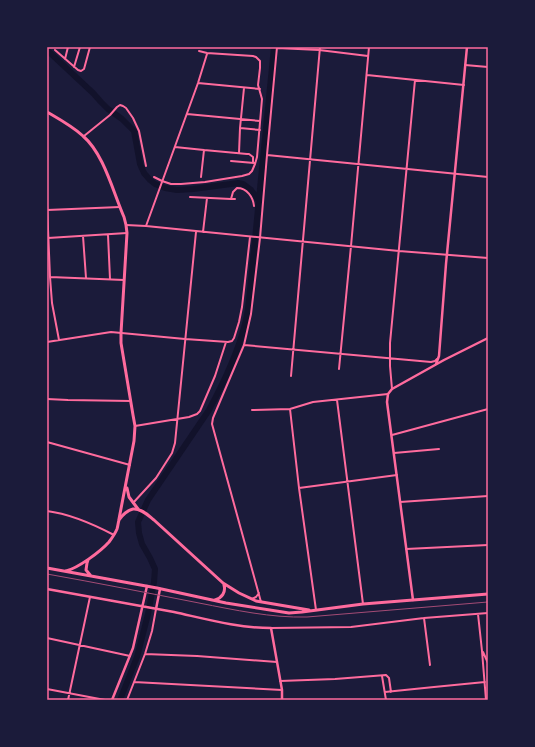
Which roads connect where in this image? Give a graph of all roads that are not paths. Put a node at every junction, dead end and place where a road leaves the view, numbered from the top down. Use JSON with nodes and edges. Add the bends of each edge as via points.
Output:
{"nodes":[{"id":1,"x":68,"y":47,"type":"edge"},
{"id":2,"x":80,"y":47,"type":"edge"},
{"id":3,"x":90,"y":47,"type":"edge"},
{"id":4,"x":277,"y":47,"type":"edge"},
{"id":5,"x":320,"y":47,"type":"edge"},
{"id":6,"x":369,"y":47,"type":"edge"},
{"id":7,"x":467,"y":47,"type":"edge"},
{"id":8,"x":55,"y":50,"type":"dead end"},
{"id":9,"x":319,"y":50,"type":"junction"},
{"id":10,"x":198,"y":51,"type":"dead end"},
{"id":11,"x":207,"y":53,"type":"junction"},
{"id":12,"x":368,"y":56,"type":"junction"},
{"id":13,"x":65,"y":58,"type":"junction"},
{"id":14,"x":466,"y":65,"type":"junction"},
{"id":15,"x":74,"y":67,"type":"junction"},
{"id":16,"x":488,"y":67,"type":"edge"},
{"id":17,"x":367,"y":75,"type":"junction"},
{"id":18,"x":415,"y":80,"type":"junction"},
{"id":19,"x":198,"y":83,"type":"junction"},
{"id":20,"x":464,"y":85,"type":"junction"},
{"id":21,"x":244,"y":88,"type":"junction"},
{"id":22,"x":260,"y":89,"type":"junction"},
{"id":23,"x":47,"y":112,"type":"edge"},
{"id":24,"x":187,"y":114,"type":"junction"},
{"id":25,"x":241,"y":119,"type":"junction"},
{"id":26,"x":260,"y":121,"type":"junction"},
{"id":27,"x":240,"y":128,"type":"junction"},
{"id":28,"x":260,"y":130,"type":"junction"},
{"id":29,"x":84,"y":136,"type":"junction"},
{"id":30,"x":175,"y":147,"type":"junction"},
{"id":31,"x":204,"y":150,"type":"junction"},
{"id":32,"x":239,"y":153,"type":"junction"},
{"id":33,"x":267,"y":155,"type":"junction"},
{"id":34,"x":310,"y":159,"type":"junction"},
{"id":35,"x":231,"y":161,"type":"dead end"},
{"id":36,"x":254,"y":163,"type":"junction"},
{"id":37,"x":358,"y":164,"type":"junction"},
{"id":38,"x":146,"y":166,"type":"dead end"},
{"id":39,"x":407,"y":168,"type":"junction"},
{"id":40,"x":455,"y":174,"type":"junction"},
{"id":41,"x":154,"y":177,"type":"dead end"},
{"id":42,"x":201,"y":177,"type":"dead end"},
{"id":43,"x":488,"y":177,"type":"edge"},
{"id":44,"x":161,"y":183,"type":"junction"},
{"id":45,"x":190,"y":197,"type":"dead end"},
{"id":46,"x":207,"y":198,"type":"junction"},
{"id":47,"x":231,"y":199,"type":"junction"},
{"id":48,"x":235,"y":199,"type":"dead end"},
{"id":49,"x":47,"y":205,"type":"edge"},
{"id":50,"x":254,"y":206,"type":"dead end"},
{"id":51,"x":120,"y":207,"type":"junction"},
{"id":52,"x":47,"y":210,"type":"edge"},
{"id":53,"x":126,"y":225,"type":"junction"},
{"id":54,"x":146,"y":226,"type":"junction"},
{"id":55,"x":196,"y":232,"type":"junction"},
{"id":56,"x":204,"y":232,"type":"junction"},
{"id":57,"x":127,"y":233,"type":"junction"},
{"id":58,"x":108,"y":235,"type":"junction"},
{"id":59,"x":83,"y":236,"type":"junction"},
{"id":60,"x":251,"y":237,"type":"junction"},
{"id":61,"x":48,"y":238,"type":"junction"},
{"id":62,"x":260,"y":238,"type":"junction"},
{"id":63,"x":302,"y":242,"type":"junction"},
{"id":64,"x":351,"y":246,"type":"junction"},
{"id":65,"x":399,"y":251,"type":"junction"},
{"id":66,"x":447,"y":254,"type":"junction"},
{"id":67,"x":488,"y":258,"type":"edge"},
{"id":68,"x":50,"y":277,"type":"junction"},
{"id":69,"x":86,"y":278,"type":"junction"},
{"id":70,"x":110,"y":280,"type":"junction"},
{"id":71,"x":124,"y":280,"type":"junction"},
{"id":72,"x":121,"y":333,"type":"junction"},
{"id":73,"x":488,"y":338,"type":"edge"},
{"id":74,"x":185,"y":339,"type":"junction"},
{"id":75,"x":59,"y":340,"type":"junction"},
{"id":76,"x":47,"y":342,"type":"edge"},
{"id":77,"x":226,"y":342,"type":"junction"},
{"id":78,"x":244,"y":345,"type":"junction"},
{"id":79,"x":293,"y":350,"type":"junction"},
{"id":80,"x":340,"y":354,"type":"junction"},
{"id":81,"x":390,"y":357,"type":"junction"},
{"id":82,"x":439,"y":357,"type":"junction"},
{"id":83,"x":444,"y":360,"type":"junction"},
{"id":84,"x":431,"y":362,"type":"junction"},
{"id":85,"x":435,"y":365,"type":"junction"},
{"id":86,"x":339,"y":369,"type":"dead end"},
{"id":87,"x":291,"y":376,"type":"dead end"},
{"id":88,"x":392,"y":389,"type":"junction"},
{"id":89,"x":388,"y":394,"type":"junction"},
{"id":90,"x":47,"y":399,"type":"edge"},
{"id":91,"x":337,"y":400,"type":"junction"},
{"id":92,"x":131,"y":401,"type":"junction"},
{"id":93,"x":290,"y":409,"type":"junction"},
{"id":94,"x":488,"y":409,"type":"edge"},
{"id":95,"x":252,"y":410,"type":"dead end"},
{"id":96,"x":178,"y":420,"type":"junction"},
{"id":97,"x":135,"y":426,"type":"junction"},
{"id":98,"x":392,"y":434,"type":"junction"},
{"id":99,"x":47,"y":442,"type":"edge"},
{"id":100,"x":439,"y":449,"type":"dead end"},
{"id":101,"x":394,"y":453,"type":"junction"},
{"id":102,"x":130,"y":465,"type":"junction"},
{"id":103,"x":397,"y":474,"type":"junction"},
{"id":104,"x":347,"y":481,"type":"junction"},
{"id":105,"x":126,"y":482,"type":"junction"},
{"id":106,"x":299,"y":488,"type":"junction"},
{"id":107,"x":488,"y":496,"type":"edge"},
{"id":108,"x":400,"y":502,"type":"junction"},
{"id":109,"x":133,"y":503,"type":"junction"},
{"id":110,"x":139,"y":510,"type":"junction"},
{"id":111,"x":47,"y":511,"type":"edge"},
{"id":112,"x":119,"y":521,"type":"junction"},
{"id":113,"x":114,"y":535,"type":"junction"},
{"id":114,"x":488,"y":545,"type":"edge"},
{"id":115,"x":406,"y":549,"type":"junction"},
{"id":116,"x":89,"y":558,"type":"junction"},
{"id":117,"x":47,"y":568,"type":"edge"},
{"id":118,"x":64,"y":572,"type":"junction"},
{"id":119,"x":92,"y":576,"type":"junction"},
{"id":120,"x":223,"y":583,"type":"junction"},
{"id":121,"x":148,"y":586,"type":"junction"},
{"id":122,"x":158,"y":588,"type":"junction"},
{"id":123,"x":47,"y":589,"type":"edge"},
{"id":124,"x":259,"y":593,"type":"junction"},
{"id":125,"x":488,"y":594,"type":"edge"},
{"id":126,"x":90,"y":597,"type":"junction"},
{"id":127,"x":251,"y":599,"type":"junction"},
{"id":128,"x":214,"y":600,"type":"junction"},
{"id":129,"x":413,"y":601,"type":"junction"},
{"id":130,"x":262,"y":602,"type":"junction"},
{"id":131,"x":363,"y":604,"type":"junction"},
{"id":132,"x":144,"y":607,"type":"junction"},
{"id":133,"x":155,"y":609,"type":"junction"},
{"id":134,"x":316,"y":610,"type":"junction"},
{"id":135,"x":311,"y":611,"type":"junction"},
{"id":136,"x":478,"y":613,"type":"junction"},
{"id":137,"x":488,"y":613,"type":"edge"},
{"id":138,"x":424,"y":618,"type":"junction"},
{"id":139,"x":271,"y":628,"type":"junction"},
{"id":140,"x":47,"y":638,"type":"edge"},
{"id":141,"x":80,"y":645,"type":"junction"},
{"id":142,"x":482,"y":651,"type":"junction"},
{"id":143,"x":145,"y":654,"type":"junction"},
{"id":144,"x":130,"y":656,"type":"junction"},
{"id":145,"x":276,"y":662,"type":"junction"},
{"id":146,"x":488,"y":663,"type":"edge"},
{"id":147,"x":430,"y":666,"type":"dead end"},
{"id":148,"x":488,"y":670,"type":"edge"},
{"id":149,"x":484,"y":672,"type":"junction"},
{"id":150,"x":382,"y":676,"type":"junction"},
{"id":151,"x":280,"y":681,"type":"junction"},
{"id":152,"x":134,"y":682,"type":"junction"},
{"id":153,"x":485,"y":682,"type":"junction"},
{"id":154,"x":47,"y":688,"type":"edge"},
{"id":155,"x":282,"y":690,"type":"junction"},
{"id":156,"x":384,"y":692,"type":"junction"},
{"id":157,"x":392,"y":692,"type":"junction"},
{"id":158,"x":70,"y":693,"type":"junction"},
{"id":159,"x":68,"y":700,"type":"edge"},
{"id":160,"x":105,"y":700,"type":"edge"},
{"id":161,"x":112,"y":700,"type":"edge"},
{"id":162,"x":127,"y":700,"type":"edge"},
{"id":163,"x":282,"y":700,"type":"edge"},
{"id":164,"x":386,"y":700,"type":"edge"},
{"id":165,"x":486,"y":700,"type":"edge"}],
"edges":[{"from":1,"to":13,"type":"street"},
{"from":2,"to":15,"type":"street"},
{"from":3,"to":15,"type":"street","via":[[82,70]]},
{"from":4,"to":9,"type":"street"},
{"from":4,"to":33,"type":"street"},
{"from":5,"to":9,"type":"street"},
{"from":6,"to":12,"type":"street"},
{"from":7,"to":14,"type":"street"},
{"from":8,"to":13,"type":"street"},
{"from":9,"to":12,"type":"street"},
{"from":9,"to":34,"type":"street"},
{"from":10,"to":11,"type":"street"},
{"from":11,"to":19,"type":"street"},
{"from":11,"to":22,"type":"street","via":[[256,57],[260,61]]},
{"from":12,"to":17,"type":"street"},
{"from":13,"to":15,"type":"street"},
{"from":14,"to":16,"type":"street"},
{"from":14,"to":20,"type":"street"},
{"from":17,"to":18,"type":"street"},
{"from":17,"to":37,"type":"street"},
{"from":18,"to":20,"type":"street"},
{"from":18,"to":39,"type":"street"},
{"from":19,"to":21,"type":"street"},
{"from":19,"to":24,"type":"street"},
{"from":20,"to":40,"type":"street"},
{"from":21,"to":22,"type":"street"},
{"from":21,"to":25,"type":"street"},
{"from":22,"to":26,"type":"street"},
{"from":23,"to":29,"type":"main road"},
{"from":24,"to":25,"type":"street"},
{"from":24,"to":30,"type":"street"},
{"from":25,"to":26,"type":"street"},
{"from":25,"to":27,"type":"street"},
{"from":26,"to":28,"type":"street"},
{"from":27,"to":28,"type":"street"},
{"from":27,"to":32,"type":"street"},
{"from":28,"to":36,"type":"street"},
{"from":29,"to":38,"type":"street","via":[[116,107],[123,106],[139,131]]},
{"from":29,"to":51,"type":"main road","via":[[102,162]]},
{"from":30,"to":31,"type":"street"},
{"from":30,"to":44,"type":"street"},
{"from":31,"to":32,"type":"street"},
{"from":31,"to":42,"type":"street"},
{"from":32,"to":36,"type":"street","via":[[249,154]]},
{"from":33,"to":34,"type":"street"},
{"from":33,"to":62,"type":"street"},
{"from":34,"to":37,"type":"street"},
{"from":34,"to":63,"type":"street"},
{"from":35,"to":36,"type":"street"},
{"from":36,"to":44,"type":"street","via":[[254,168],[249,174],[242,176],[205,182]]},
{"from":37,"to":39,"type":"street"},
{"from":37,"to":64,"type":"street"},
{"from":39,"to":40,"type":"street"},
{"from":39,"to":65,"type":"street"},
{"from":40,"to":43,"type":"street"},
{"from":40,"to":66,"type":"street"},
{"from":41,"to":44,"type":"street"},
{"from":44,"to":54,"type":"street"},
{"from":45,"to":46,"type":"street"},
{"from":46,"to":47,"type":"street"},
{"from":46,"to":56,"type":"street"},
{"from":47,"to":48,"type":"street"},
{"from":47,"to":50,"type":"street","via":[[234,191],[242,188],[250,195]]},
{"from":49,"to":52,"type":"street"},
{"from":51,"to":52,"type":"street"},
{"from":51,"to":53,"type":"main road"},
{"from":52,"to":61,"type":"street"},
{"from":53,"to":54,"type":"street"},
{"from":53,"to":57,"type":"main road"},
{"from":54,"to":55,"type":"street"},
{"from":55,"to":56,"type":"street"},
{"from":55,"to":74,"type":"street"},
{"from":56,"to":60,"type":"street"},
{"from":57,"to":58,"type":"street"},
{"from":57,"to":71,"type":"main road"},
{"from":58,"to":59,"type":"street"},
{"from":58,"to":70,"type":"street"},
{"from":59,"to":61,"type":"street"},
{"from":59,"to":69,"type":"street"},
{"from":60,"to":62,"type":"street"},
{"from":60,"to":77,"type":"street","via":[[237,331],[232,341]]},
{"from":61,"to":68,"type":"street"},
{"from":62,"to":63,"type":"street"},
{"from":62,"to":78,"type":"street","via":[[251,314]]},
{"from":63,"to":64,"type":"street"},
{"from":63,"to":79,"type":"street"},
{"from":64,"to":65,"type":"street"},
{"from":64,"to":80,"type":"street"},
{"from":65,"to":66,"type":"street"},
{"from":65,"to":81,"type":"street"},
{"from":66,"to":67,"type":"street"},
{"from":66,"to":82,"type":"street"},
{"from":68,"to":69,"type":"street"},
{"from":68,"to":75,"type":"street"},
{"from":69,"to":70,"type":"street"},
{"from":70,"to":71,"type":"street"},
{"from":71,"to":72,"type":"main road"},
{"from":72,"to":74,"type":"street"},
{"from":72,"to":75,"type":"street","via":[[111,332]]},
{"from":72,"to":92,"type":"main road"},
{"from":73,"to":83,"type":"street"},
{"from":74,"to":77,"type":"street"},
{"from":74,"to":96,"type":"street"},
{"from":75,"to":76,"type":"street"},
{"from":77,"to":96,"type":"street","via":[[202,408],[193,416]]},
{"from":78,"to":79,"type":"street"},
{"from":78,"to":124,"type":"street","via":[[212,424]]},
{"from":79,"to":80,"type":"street"},
{"from":79,"to":87,"type":"street"},
{"from":80,"to":81,"type":"street"},
{"from":80,"to":86,"type":"street"},
{"from":81,"to":84,"type":"street"},
{"from":81,"to":88,"type":"street"},
{"from":82,"to":83,"type":"street"},
{"from":82,"to":84,"type":"street"},
{"from":82,"to":85,"type":"street"},
{"from":83,"to":85,"type":"street"},
{"from":84,"to":85,"type":"street"},
{"from":85,"to":88,"type":"street"},
{"from":88,"to":89,"type":"street"},
{"from":89,"to":91,"type":"street"},
{"from":89,"to":98,"type":"street"},
{"from":90,"to":92,"type":"street"},
{"from":91,"to":93,"type":"street","via":[[309,403]]},
{"from":91,"to":104,"type":"street"},
{"from":92,"to":97,"type":"main road"},
{"from":93,"to":95,"type":"street"},
{"from":93,"to":106,"type":"street"},
{"from":94,"to":98,"type":"street"},
{"from":96,"to":97,"type":"street"},
{"from":96,"to":109,"type":"street","via":[[172,453],[153,482]]},
{"from":97,"to":102,"type":"main road"},
{"from":98,"to":101,"type":"street"},
{"from":99,"to":102,"type":"street"},
{"from":100,"to":101,"type":"street"},
{"from":101,"to":103,"type":"street"},
{"from":102,"to":105,"type":"main road"},
{"from":103,"to":104,"type":"street"},
{"from":103,"to":108,"type":"street"},
{"from":104,"to":106,"type":"street"},
{"from":104,"to":131,"type":"street"},
{"from":105,"to":109,"type":"main road"},
{"from":105,"to":112,"type":"main road"},
{"from":106,"to":134,"type":"street"},
{"from":107,"to":108,"type":"street"},
{"from":108,"to":115,"type":"street"},
{"from":109,"to":110,"type":"main road"},
{"from":110,"to":112,"type":"main road","via":[[127,511]]},
{"from":110,"to":120,"type":"main road","via":[[154,520]]},
{"from":111,"to":113,"type":"street","via":[[66,514]]},
{"from":112,"to":113,"type":"main road"},
{"from":113,"to":116,"type":"main road","via":[[99,552]]},
{"from":114,"to":115,"type":"street"},
{"from":115,"to":129,"type":"street"},
{"from":116,"to":118,"type":"main road"},
{"from":116,"to":119,"type":"main road","via":[[86,568]]},
{"from":117,"to":118,"type":"main road"},
{"from":118,"to":119,"type":"main road"},
{"from":119,"to":121,"type":"main road"},
{"from":120,"to":127,"type":"main road"},
{"from":120,"to":128,"type":"main road","via":[[224,593]]},
{"from":121,"to":122,"type":"main road"},
{"from":121,"to":132,"type":"street"},
{"from":122,"to":128,"type":"main road"},
{"from":122,"to":133,"type":"street"},
{"from":123,"to":126,"type":"street"},
{"from":124,"to":127,"type":"street"},
{"from":124,"to":130,"type":"street"},
{"from":125,"to":129,"type":"main road"},
{"from":126,"to":132,"type":"street"},
{"from":126,"to":141,"type":"street"},
{"from":127,"to":130,"type":"main road"},
{"from":128,"to":135,"type":"main road","via":[[280,612]]},
{"from":129,"to":131,"type":"main road"},
{"from":130,"to":135,"type":"main road"},
{"from":131,"to":134,"type":"main road"},
{"from":132,"to":133,"type":"street"},
{"from":132,"to":144,"type":"street"},
{"from":133,"to":139,"type":"street","via":[[242,626]]},
{"from":133,"to":143,"type":"street"},
{"from":134,"to":135,"type":"main road"},
{"from":136,"to":137,"type":"street"},
{"from":136,"to":138,"type":"street"},
{"from":136,"to":142,"type":"street"},
{"from":138,"to":139,"type":"street","via":[[351,627]]},
{"from":138,"to":147,"type":"street"},
{"from":139,"to":145,"type":"street"},
{"from":140,"to":141,"type":"street"},
{"from":141,"to":144,"type":"street"},
{"from":141,"to":158,"type":"street"},
{"from":142,"to":146,"type":"street"},
{"from":142,"to":149,"type":"street"},
{"from":143,"to":145,"type":"street"},
{"from":143,"to":152,"type":"street"},
{"from":144,"to":161,"type":"street"},
{"from":145,"to":151,"type":"street"},
{"from":148,"to":149,"type":"street"},
{"from":149,"to":153,"type":"street"},
{"from":150,"to":151,"type":"street"},
{"from":150,"to":156,"type":"street"},
{"from":150,"to":157,"type":"street","via":[[389,677]]},
{"from":151,"to":155,"type":"street"},
{"from":152,"to":155,"type":"street"},
{"from":152,"to":162,"type":"street"},
{"from":153,"to":157,"type":"street"},
{"from":153,"to":165,"type":"street"},
{"from":154,"to":158,"type":"street"},
{"from":155,"to":163,"type":"street"},
{"from":156,"to":157,"type":"street"},
{"from":156,"to":164,"type":"street"},
{"from":158,"to":159,"type":"street"},
{"from":158,"to":160,"type":"street"}]}
